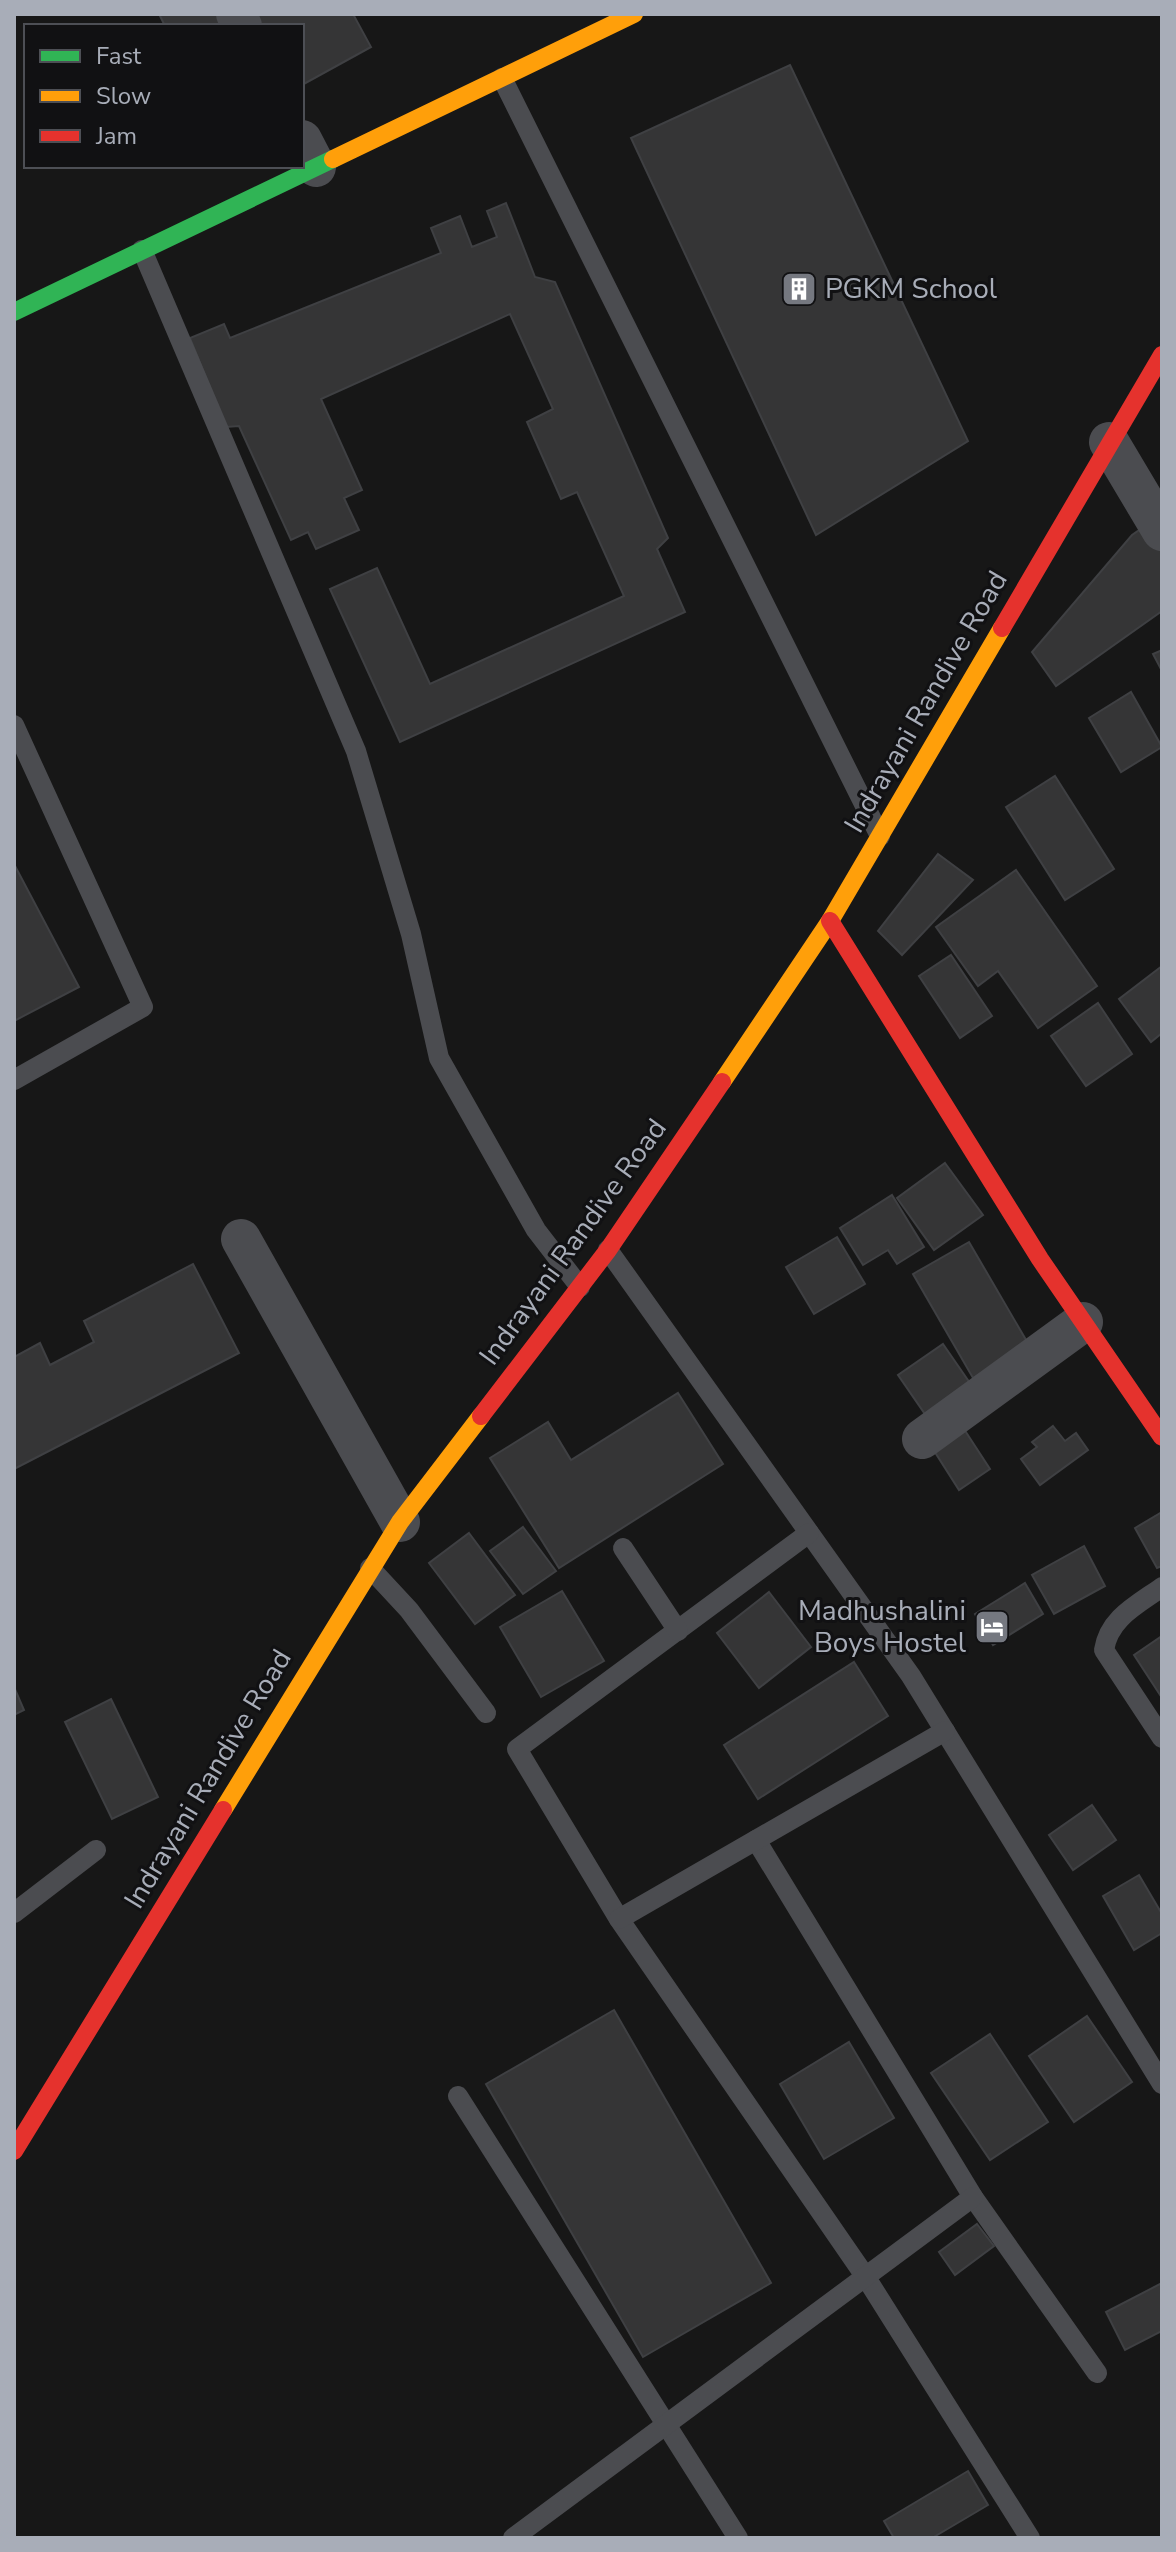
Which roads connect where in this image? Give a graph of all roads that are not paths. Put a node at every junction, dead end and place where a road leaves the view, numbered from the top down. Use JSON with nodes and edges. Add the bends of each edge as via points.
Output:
{"nodes":[{"id":1,"x":634,"y":14,"type":"edge"},
{"id":2,"x":583,"y":25,"type":"edge"},
{"id":3,"x":502,"y":78,"type":"junction"},
{"id":4,"x":309,"y":154,"type":"edge"},
{"id":5,"x":285,"y":168,"type":"edge"},
{"id":6,"x":142,"y":250,"type":"junction"},
{"id":7,"x":14,"y":312,"type":"edge"},
{"id":8,"x":1162,"y":355,"type":"edge"},
{"id":9,"x":1109,"y":442,"type":"junction"},
{"id":10,"x":1162,"y":531,"type":"edge"},
{"id":11,"x":14,"y":725,"type":"edge"},
{"id":12,"x":880,"y":836,"type":"junction"},
{"id":13,"x":830,"y":921,"type":"junction"},
{"id":14,"x":14,"y":1080,"type":"edge"},
{"id":15,"x":241,"y":1239,"type":"dead end"},
{"id":16,"x":608,"y":1250,"type":"junction"},
{"id":17,"x":580,"y":1287,"type":"junction"},
{"id":18,"x":1083,"y":1322,"type":"junction"},
{"id":19,"x":1162,"y":1437,"type":"edge"},
{"id":20,"x":922,"y":1439,"type":"dead end"},
{"id":21,"x":400,"y":1522,"type":"junction"},
{"id":22,"x":809,"y":1533,"type":"junction"},
{"id":23,"x":623,"y":1548,"type":"dead end"},
{"id":24,"x":370,"y":1568,"type":"junction"},
{"id":25,"x":1162,"y":1587,"type":"edge"},
{"id":26,"x":678,"y":1631,"type":"junction"},
{"id":27,"x":486,"y":1713,"type":"dead end"},
{"id":28,"x":945,"y":1731,"type":"junction"},
{"id":29,"x":1162,"y":1738,"type":"edge"},
{"id":30,"x":756,"y":1840,"type":"junction"},
{"id":31,"x":96,"y":1850,"type":"dead end"},
{"id":32,"x":14,"y":1913,"type":"edge"},
{"id":33,"x":619,"y":1919,"type":"junction"},
{"id":34,"x":1162,"y":2084,"type":"edge"},
{"id":35,"x":458,"y":2096,"type":"dead end"},
{"id":36,"x":14,"y":2151,"type":"edge"},
{"id":37,"x":973,"y":2197,"type":"junction"},
{"id":38,"x":865,"y":2276,"type":"junction"},
{"id":39,"x":1097,"y":2373,"type":"dead end"},
{"id":40,"x":665,"y":2425,"type":"junction"},
{"id":41,"x":513,"y":2538,"type":"edge"},
{"id":42,"x":738,"y":2538,"type":"edge"},
{"id":43,"x":1030,"y":2538,"type":"edge"}],
"edges":[{"from":1,"to":2,"type":"street"},
{"from":2,"to":3,"type":"street"},
{"from":3,"to":4,"type":"street"},
{"from":3,"to":12,"type":"lane"},
{"from":5,"to":6,"type":"street"},
{"from":6,"to":7,"type":"street"},
{"from":6,"to":17,"type":"lane","via":[[356,751],[411,934],[439,1058],[536,1230]]},
{"from":8,"to":9,"type":"street","name":"Indrayani Randive Road"},
{"from":9,"to":10,"type":"street"},
{"from":9,"to":12,"type":"street","name":"Indrayani Randive Road"},
{"from":11,"to":14,"type":"lane","via":[[143,1007]]},
{"from":12,"to":13,"type":"street","name":"Indrayani Randive Road"},
{"from":13,"to":16,"type":"street","name":"Indrayani Randive Road"},
{"from":13,"to":18,"type":"street"},
{"from":15,"to":21,"type":"street"},
{"from":16,"to":17,"type":"street","name":"Indrayani Randive Road"},
{"from":16,"to":22,"type":"lane"},
{"from":17,"to":21,"type":"street","name":"Indrayani Randive Road"},
{"from":18,"to":19,"type":"street"},
{"from":18,"to":20,"type":"street"},
{"from":21,"to":24,"type":"street","name":"Indrayani Randive Road"},
{"from":22,"to":26,"type":"lane"},
{"from":22,"to":28,"type":"lane"},
{"from":23,"to":26,"type":"lane"},
{"from":24,"to":27,"type":"lane","via":[[409,1610]]},
{"from":24,"to":36,"type":"street","name":"Indrayani Randive Road"},
{"from":25,"to":29,"type":"lane","via":[[1117,1620],[1104,1650]]},
{"from":26,"to":33,"type":"lane","via":[[517,1749]]},
{"from":28,"to":30,"type":"lane"},
{"from":28,"to":34,"type":"lane"},
{"from":30,"to":33,"type":"lane"},
{"from":30,"to":37,"type":"lane"},
{"from":31,"to":32,"type":"lane"},
{"from":33,"to":38,"type":"lane"},
{"from":35,"to":40,"type":"lane"},
{"from":37,"to":38,"type":"lane"},
{"from":37,"to":39,"type":"lane"},
{"from":38,"to":40,"type":"lane"},
{"from":38,"to":43,"type":"lane"},
{"from":40,"to":41,"type":"lane"},
{"from":40,"to":42,"type":"lane"}]}
